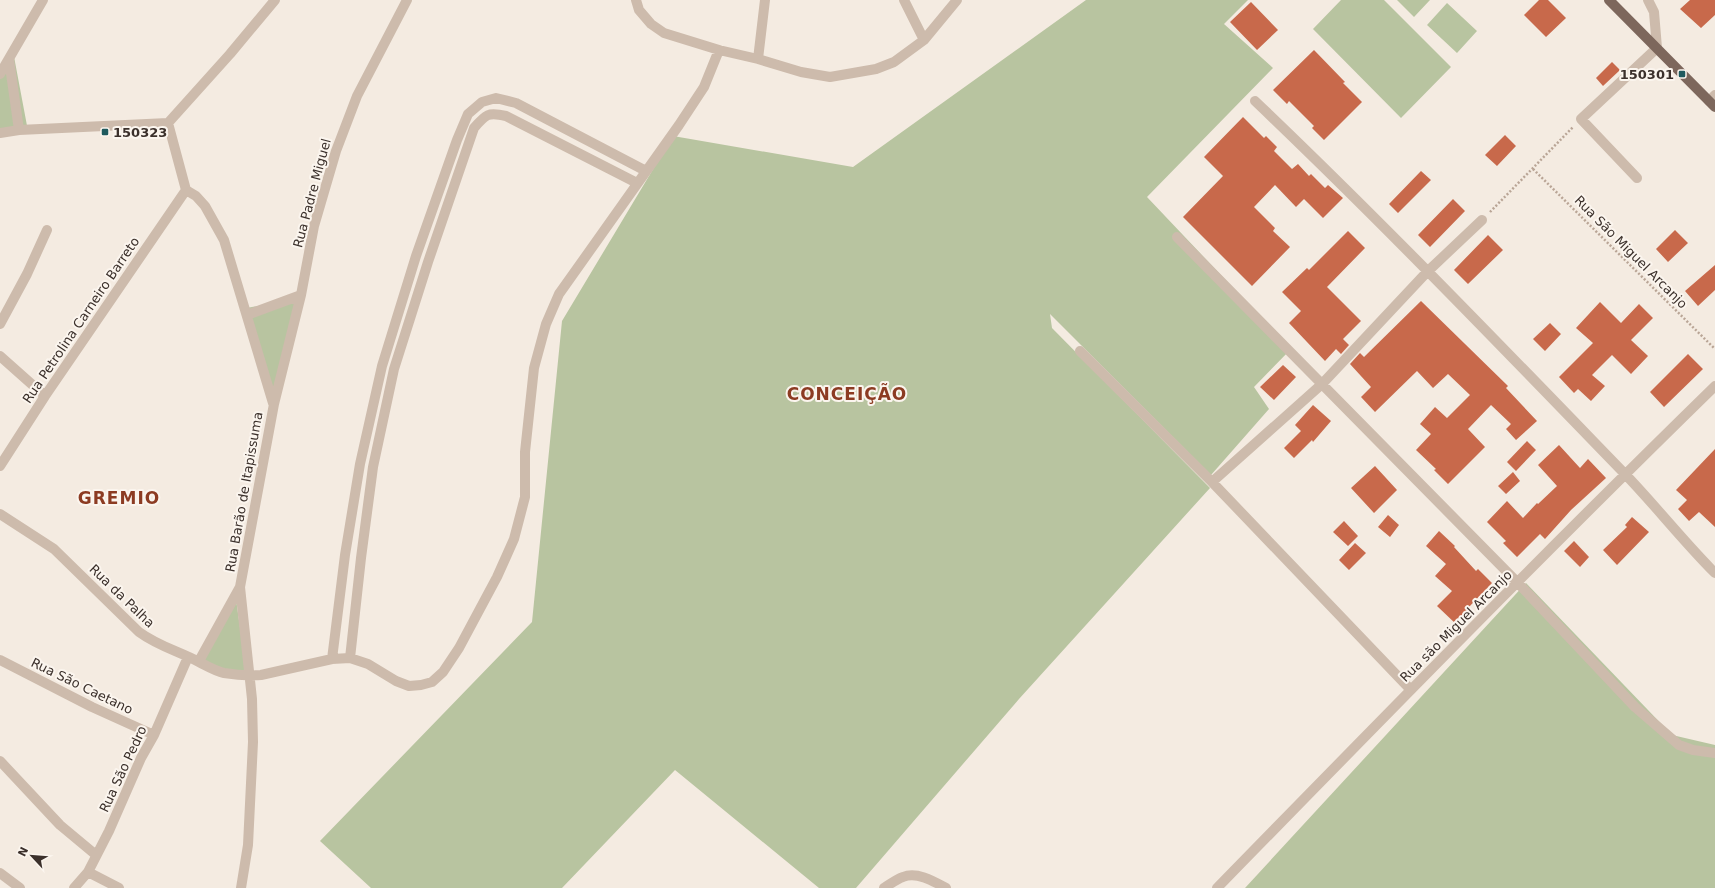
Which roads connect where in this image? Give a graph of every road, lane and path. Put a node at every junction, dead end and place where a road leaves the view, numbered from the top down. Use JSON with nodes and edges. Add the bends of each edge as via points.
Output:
{"nodes":[{"id":1,"x":43,"y":0,"type":"edge"},
{"id":2,"x":275,"y":0,"type":"edge"},
{"id":3,"x":407,"y":0,"type":"edge"},
{"id":4,"x":636,"y":0,"type":"edge"},
{"id":5,"x":765,"y":0,"type":"edge"},
{"id":6,"x":904,"y":0,"type":"edge"},
{"id":7,"x":957,"y":0,"type":"edge"},
{"id":8,"x":1609,"y":0,"type":"edge"},
{"id":9,"x":1648,"y":0,"type":"edge"},
{"id":10,"x":924,"y":40,"type":"junction"},
{"id":11,"x":1657,"y":48,"type":"junction"},
{"id":12,"x":719,"y":50,"type":"junction"},
{"id":13,"x":9,"y":59,"type":"junction"},
{"id":14,"x":758,"y":60,"type":"junction"},
{"id":15,"x":0,"y":74,"type":"edge"},
{"id":16,"x":1255,"y":101,"type":"dead end"},
{"id":17,"x":1713,"y":101,"type":"edge"},
{"id":18,"x":1581,"y":119,"type":"junction"},
{"id":19,"x":168,"y":123,"type":"junction"},
{"id":20,"x":20,"y":130,"type":"junction"},
{"id":21,"x":0,"y":133,"type":"edge"},
{"id":22,"x":1533,"y":169,"type":"junction"},
{"id":23,"x":646,"y":171,"type":"junction"},
{"id":24,"x":1637,"y":178,"type":"dead end"},
{"id":25,"x":637,"y":183,"type":"junction"},
{"id":26,"x":186,"y":190,"type":"junction"},
{"id":27,"x":1482,"y":220,"type":"joint"},
{"id":28,"x":47,"y":230,"type":"dead end"},
{"id":29,"x":1177,"y":237,"type":"dead end"},
{"id":30,"x":1427,"y":272,"type":"junction"},
{"id":31,"x":301,"y":295,"type":"junction"},
{"id":32,"x":247,"y":315,"type":"junction"},
{"id":33,"x":0,"y":324,"type":"edge"},
{"id":34,"x":1715,"y":349,"type":"edge"},
{"id":35,"x":1080,"y":351,"type":"dead end"},
{"id":36,"x":0,"y":356,"type":"edge"},
{"id":37,"x":1322,"y":384,"type":"junction"},
{"id":38,"x":1715,"y":386,"type":"edge"},
{"id":39,"x":45,"y":396,"type":"junction"},
{"id":40,"x":274,"y":404,"type":"junction"},
{"id":41,"x":4,"y":452,"type":"edge"},
{"id":42,"x":0,"y":466,"type":"edge"},
{"id":43,"x":1625,"y":474,"type":"junction"},
{"id":44,"x":1212,"y":482,"type":"junction"},
{"id":45,"x":0,"y":514,"type":"edge"},
{"id":46,"x":1715,"y":573,"type":"edge"},
{"id":47,"x":1518,"y":583,"type":"junction"},
{"id":48,"x":240,"y":587,"type":"junction"},
{"id":49,"x":188,"y":657,"type":"junction"},
{"id":50,"x":350,"y":658,"type":"junction"},
{"id":51,"x":332,"y":659,"type":"junction"},
{"id":52,"x":0,"y":660,"type":"edge"},
{"id":53,"x":198,"y":661,"type":"junction"},
{"id":54,"x":249,"y":676,"type":"junction"},
{"id":55,"x":1410,"y":690,"type":"junction"},
{"id":56,"x":154,"y":735,"type":"junction"},
{"id":57,"x":1715,"y":753,"type":"edge"},
{"id":58,"x":0,"y":761,"type":"edge"},
{"id":59,"x":96,"y":855,"type":"junction"},
{"id":60,"x":88,"y":872,"type":"junction"},
{"id":61,"x":1,"y":876,"type":"edge"},
{"id":62,"x":20,"y":888,"type":"edge"},
{"id":63,"x":74,"y":888,"type":"edge"},
{"id":64,"x":119,"y":888,"type":"edge"},
{"id":65,"x":241,"y":888,"type":"edge"},
{"id":66,"x":884,"y":888,"type":"edge"},
{"id":67,"x":946,"y":888,"type":"edge"},
{"id":68,"x":1217,"y":888,"type":"edge"}],
"edges":[{"from":1,"to":13,"type":"street"},
{"from":2,"to":19,"type":"street"},
{"from":3,"to":31,"type":"street","name":"Rua Padre Miguel","via":[[357,96],[336,151],[314,226]]},
{"from":4,"to":12,"type":"street","via":[[639,10],[651,24],[664,33]]},
{"from":5,"to":14,"type":"street"},
{"from":6,"to":10,"type":"street"},
{"from":7,"to":10,"type":"street"},
{"from":8,"to":11,"type":"main road"},
{"from":9,"to":11,"type":"street","via":[[1654,12]]},
{"from":10,"to":14,"type":"street","via":[[894,62],[876,69],[830,77]]},
{"from":11,"to":17,"type":"main road"},
{"from":11,"to":18,"type":"street"},
{"from":12,"to":14,"type":"street"},
{"from":12,"to":23,"type":"street","via":[[704,87]]},
{"from":13,"to":15,"type":"street"},
{"from":13,"to":20,"type":"street"},
{"from":16,"to":30,"type":"street","via":[[1342,184]]},
{"from":18,"to":22,"type":"path"},
{"from":18,"to":24,"type":"street"},
{"from":19,"to":20,"type":"street"},
{"from":19,"to":26,"type":"street"},
{"from":20,"to":21,"type":"street"},
{"from":22,"to":27,"type":"path"},
{"from":22,"to":34,"type":"path","name":"Rua São Miguel Arcanjo"},
{"from":23,"to":25,"type":"street"},
{"from":23,"to":51,"type":"street","via":[[516,103],[496,98],[482,102],[468,114],[429,219],[382,366],[358,479]]},
{"from":25,"to":50,"type":"street","via":[[559,294],[546,324],[534,368],[525,452],[525,497],[514,539],[459,648],[443,672],[432,682],[421,685],[409,686],[368,664]]},
{"from":25,"to":50,"type":"street","via":[[506,116],[492,113],[484,116],[474,128],[394,369],[373,467]]},
{"from":26,"to":32,"type":"street","name":"Rua Barão de Itapissuma","via":[[205,206],[224,240]]},
{"from":26,"to":39,"type":"street","name":"Rua Petrolina Carneiro Barreto"},
{"from":27,"to":30,"type":"street"},
{"from":28,"to":33,"type":"street"},
{"from":29,"to":37,"type":"street"},
{"from":30,"to":37,"type":"street"},
{"from":30,"to":43,"type":"street"},
{"from":31,"to":32,"type":"street"},
{"from":31,"to":40,"type":"street","name":"Rua Padre Miguel"},
{"from":32,"to":40,"type":"street","name":"Rua Barão de Itapissuma"},
{"from":35,"to":44,"type":"street"},
{"from":36,"to":39,"type":"street"},
{"from":37,"to":44,"type":"street"},
{"from":37,"to":47,"type":"street"},
{"from":38,"to":43,"type":"street","name":"Rua são Miguel Arcanjo"},
{"from":39,"to":41,"type":"street","name":"Rua Petrolina Carneiro Barreto"},
{"from":40,"to":48,"type":"street","name":"Rua Barão de Itapissuma"},
{"from":41,"to":42,"type":"street","name":"Rua Petrolina Carneiro Barreto"},
{"from":43,"to":46,"type":"street"},
{"from":43,"to":47,"type":"street","name":"Rua são Miguel Arcanjo"},
{"from":44,"to":55,"type":"street"},
{"from":45,"to":49,"type":"street","name":"Rua da Palha","via":[[54,549],[147,638]]},
{"from":47,"to":55,"type":"street","name":"Rua são Miguel Arcanjo"},
{"from":47,"to":57,"type":"street","via":[[1635,707],[1666,735],[1679,745]]},
{"from":48,"to":53,"type":"street"},
{"from":48,"to":54,"type":"street","name":"Rua Barão de Itapissuma"},
{"from":49,"to":53,"type":"street","name":"Rua da Palha"},
{"from":49,"to":56,"type":"street","name":"Rua São Pedro"},
{"from":50,"to":51,"type":"street","name":"Rua da Palha"},
{"from":51,"to":54,"type":"street","name":"Rua da Palha"},
{"from":52,"to":56,"type":"street","name":"Rua São Caetano","via":[[92,708]]},
{"from":53,"to":54,"type":"street","name":"Rua da Palha","via":[[223,673]]},
{"from":54,"to":65,"type":"street","name":"Rua Barão de Itapissuma","via":[[253,742],[248,845]]},
{"from":55,"to":68,"type":"street","name":"Rua são Miguel Arcanjo"},
{"from":56,"to":59,"type":"street","name":"Rua São Pedro"},
{"from":58,"to":59,"type":"street","via":[[60,825]]},
{"from":59,"to":60,"type":"street","name":"Rua São Pedro"},
{"from":60,"to":63,"type":"street","name":"Rua São Pedro"},
{"from":60,"to":64,"type":"street"},
{"from":61,"to":62,"type":"street"},
{"from":66,"to":67,"type":"street","via":[[904,876],[927,879]]}]}
